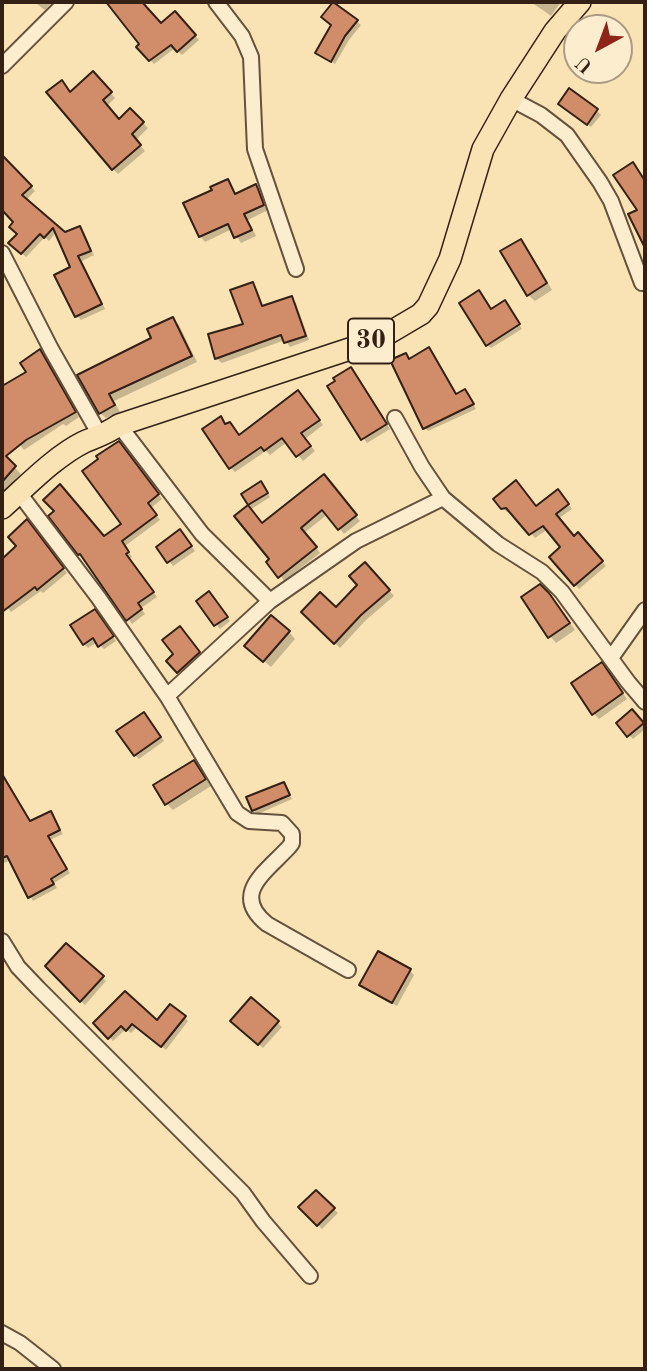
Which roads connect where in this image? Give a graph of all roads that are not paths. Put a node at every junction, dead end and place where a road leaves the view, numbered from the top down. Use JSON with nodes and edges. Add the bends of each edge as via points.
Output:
{"nodes":[{"id":1,"x":66,"y":2,"type":"edge"},
{"id":2,"x":216,"y":2,"type":"edge"},
{"id":3,"x":580,"y":2,"type":"edge"},
{"id":4,"x":2,"y":66,"type":"edge"},
{"id":5,"x":511,"y":99,"type":"junction"},
{"id":6,"x":2,"y":253,"type":"edge"},
{"id":7,"x":296,"y":269,"type":"dead end"},
{"id":8,"x":642,"y":284,"type":"dead end"},
{"id":9,"x":395,"y":418,"type":"dead end"},
{"id":10,"x":119,"y":425,"type":"junction"},
{"id":11,"x":101,"y":437,"type":"junction"},
{"id":12,"x":19,"y":493,"type":"junction"},
{"id":13,"x":443,"y":498,"type":"junction"},
{"id":14,"x":2,"y":508,"type":"edge"},
{"id":15,"x":270,"y":601,"type":"junction"},
{"id":16,"x":645,"y":610,"type":"edge"},
{"id":17,"x":611,"y":658,"type":"junction"},
{"id":18,"x":167,"y":695,"type":"junction"},
{"id":19,"x":645,"y":702,"type":"edge"},
{"id":20,"x":2,"y":940,"type":"edge"},
{"id":21,"x":348,"y":970,"type":"dead end"},
{"id":22,"x":310,"y":1276,"type":"dead end"},
{"id":23,"x":2,"y":1333,"type":"edge"},
{"id":24,"x":53,"y":1369,"type":"edge"}],
"edges":[{"from":1,"to":4,"type":"street"},
{"from":2,"to":7,"type":"street","via":[[242,36],[251,57],[255,149]]},
{"from":3,"to":5,"type":"highway","number":"30","via":[[555,31]]},
{"from":5,"to":8,"type":"street","via":[[554,123],[574,144],[611,201]]},
{"from":5,"to":10,"type":"highway","number":"30","via":[[483,149],[450,259],[421,314],[377,340]]},
{"from":6,"to":11,"type":"street"},
{"from":9,"to":13,"type":"street"},
{"from":10,"to":11,"type":"highway","number":"30"},
{"from":10,"to":15,"type":"street","via":[[202,534]]},
{"from":11,"to":12,"type":"highway","number":"30","via":[[74,449]]},
{"from":12,"to":14,"type":"highway","number":"30"},
{"from":12,"to":18,"type":"street"},
{"from":13,"to":15,"type":"street","via":[[356,541]]},
{"from":13,"to":17,"type":"street","via":[[498,544],[542,572]]},
{"from":15,"to":18,"type":"street"},
{"from":16,"to":17,"type":"street"},
{"from":17,"to":19,"type":"street"},
{"from":18,"to":21,"type":"street","via":[[241,817],[282,823],[292,834],[292,843],[250,892],[258,917]]},
{"from":20,"to":22,"type":"street","via":[[38,988],[243,1193]]},
{"from":23,"to":24,"type":"street"}]}
